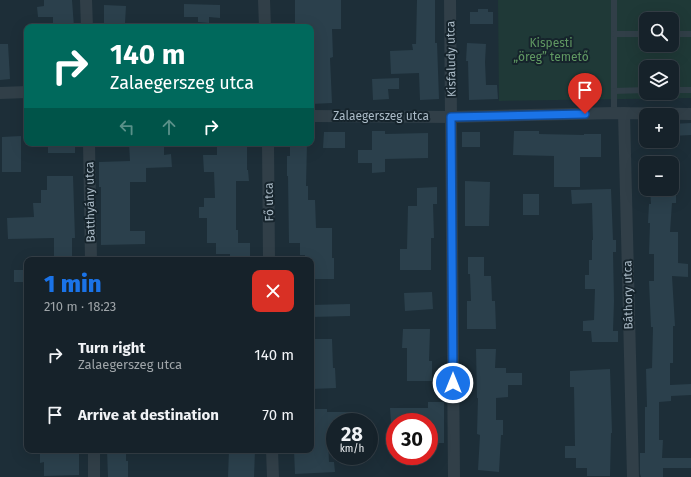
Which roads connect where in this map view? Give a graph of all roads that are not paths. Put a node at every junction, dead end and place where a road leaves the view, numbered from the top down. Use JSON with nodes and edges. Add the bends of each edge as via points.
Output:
{"nodes":[{"id":1,"x":86,"y":0,"type":"edge"},
{"id":2,"x":264,"y":0,"type":"edge"},
{"id":3,"x":450,"y":0,"type":"edge"},
{"id":4,"x":614,"y":0,"type":"edge"},
{"id":5,"x":87,"y":24,"type":"edge"},
{"id":6,"x":265,"y":24,"type":"edge"},
{"id":7,"x":614,"y":34,"type":"junction"},
{"id":8,"x":639,"y":34,"type":"edge"},
{"id":9,"x":679,"y":34,"type":"edge"},
{"id":10,"x":691,"y":34,"type":"edge"},
{"id":11,"x":639,"y":90,"type":"edge"},
{"id":12,"x":679,"y":90,"type":"edge"},
{"id":13,"x":691,"y":90,"type":"edge"},
{"id":14,"x":614,"y":91,"type":"junction"},
{"id":15,"x":24,"y":92,"type":"edge"},
{"id":16,"x":0,"y":93,"type":"edge"},
{"id":17,"x":619,"y":113,"type":"junction"},
{"id":18,"x":691,"y":114,"type":"edge"},
{"id":19,"x":314,"y":116,"type":"edge"},
{"id":20,"x":451,"y":117,"type":"junction"},
{"id":21,"x":90,"y":146,"type":"edge"},
{"id":22,"x":268,"y":146,"type":"edge"},
{"id":23,"x":91,"y":257,"type":"edge"},
{"id":24,"x":269,"y":257,"type":"edge"},
{"id":25,"x":94,"y":453,"type":"edge"},
{"id":26,"x":272,"y":453,"type":"edge"},
{"id":27,"x":94,"y":477,"type":"edge"},
{"id":28,"x":273,"y":477,"type":"edge"},
{"id":29,"x":454,"y":477,"type":"edge"},
{"id":30,"x":633,"y":477,"type":"edge"}],
"edges":[{"from":1,"to":5,"type":"street"},
{"from":2,"to":6,"type":"street"},
{"from":3,"to":20,"type":"street","name":"Kisfaludy utca"},
{"from":4,"to":7,"type":"lane"},
{"from":7,"to":8,"type":"lane"},
{"from":7,"to":14,"type":"lane"},
{"from":9,"to":10,"type":"lane"},
{"from":11,"to":14,"type":"lane"},
{"from":12,"to":13,"type":"lane"},
{"from":14,"to":17,"type":"lane"},
{"from":15,"to":16,"type":"street"},
{"from":17,"to":18,"type":"street","name":"Zalaegerszeg utca"},
{"from":17,"to":20,"type":"street","name":"Zalaegerszeg utca"},
{"from":17,"to":30,"type":"street","name":"Báthory utca"},
{"from":19,"to":20,"type":"street","name":"Zalaegerszeg utca"},
{"from":20,"to":29,"type":"street","name":"Kisfaludy utca"},
{"from":21,"to":23,"type":"street","name":"Batthyány utca"},
{"from":22,"to":24,"type":"street","name":"Fő utca"},
{"from":25,"to":27,"type":"street"},
{"from":26,"to":28,"type":"street"}]}
